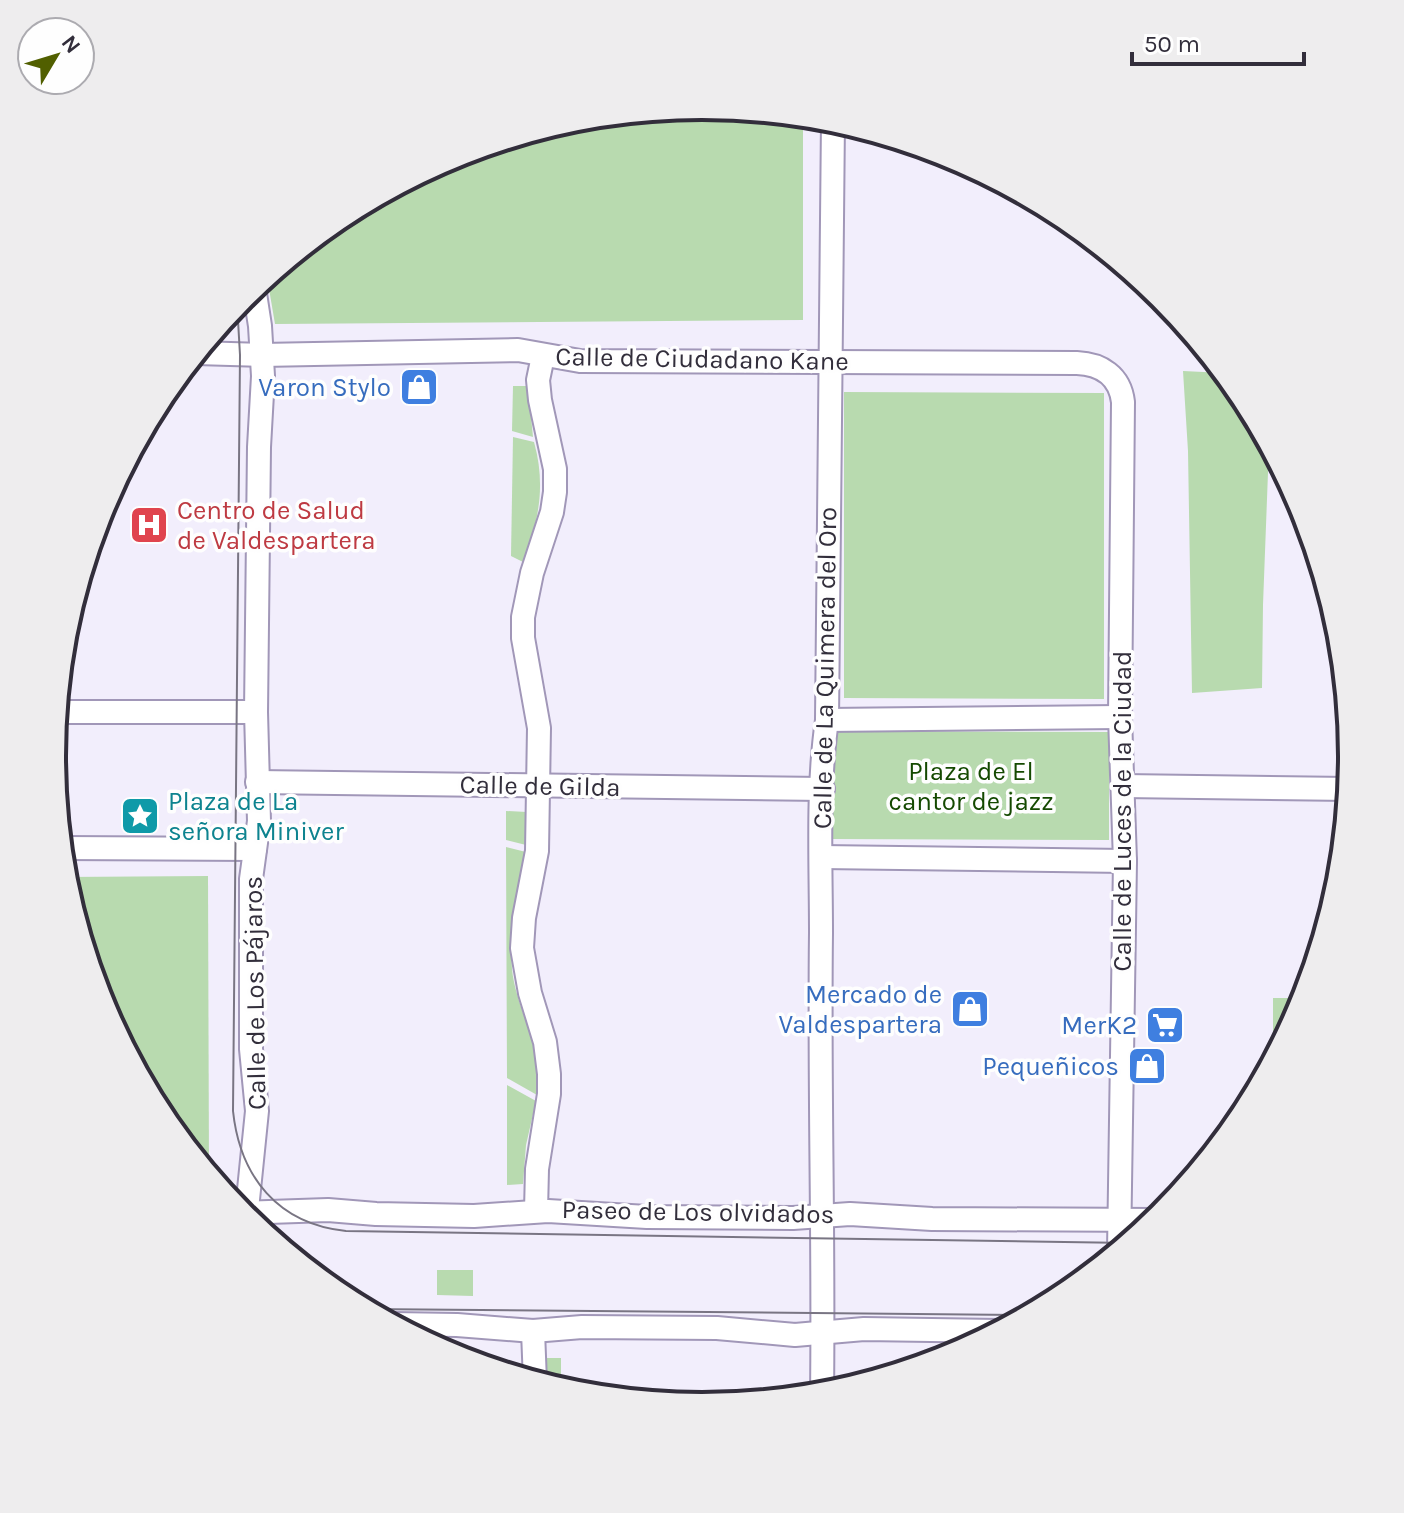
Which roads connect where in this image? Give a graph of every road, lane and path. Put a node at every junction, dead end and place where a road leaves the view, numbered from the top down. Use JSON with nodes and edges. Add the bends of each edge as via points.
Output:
{"nodes":[{"id":1,"x":833,"y":135,"type":"edge"},
{"id":2,"x":256,"y":303,"type":"edge"},
{"id":3,"x":210,"y":353,"type":"edge"},
{"id":4,"x":262,"y":355,"type":"junction"},
{"id":5,"x":543,"y":356,"type":"junction"},
{"id":6,"x":831,"y":362,"type":"junction"},
{"id":7,"x":1110,"y":374,"type":"joint"},
{"id":8,"x":67,"y":712,"type":"edge"},
{"id":9,"x":256,"y":712,"type":"junction"},
{"id":10,"x":1120,"y":717,"type":"junction"},
{"id":11,"x":827,"y":720,"type":"junction"},
{"id":12,"x":257,"y":782,"type":"junction"},
{"id":13,"x":537,"y":786,"type":"junction"},
{"id":14,"x":1123,"y":786,"type":"junction"},
{"id":15,"x":823,"y":789,"type":"junction"},
{"id":16,"x":1337,"y":789,"type":"edge"},
{"id":17,"x":72,"y":848,"type":"edge"},
{"id":18,"x":255,"y":849,"type":"junction"},
{"id":19,"x":821,"y":857,"type":"junction"},
{"id":20,"x":1125,"y":861,"type":"junction"},
{"id":21,"x":247,"y":1200,"type":"edge"},
{"id":22,"x":536,"y":1211,"type":"junction"},
{"id":23,"x":261,"y":1214,"type":"edge"},
{"id":24,"x":821,"y":1216,"type":"junction"},
{"id":25,"x":1119,"y":1219,"type":"junction"},
{"id":26,"x":1138,"y":1219,"type":"edge"},
{"id":27,"x":1119,"y":1237,"type":"edge"},
{"id":28,"x":416,"y":1324,"type":"edge"},
{"id":29,"x":533,"y":1331,"type":"junction"},
{"id":30,"x":975,"y":1331,"type":"edge"},
{"id":31,"x":823,"y":1332,"type":"junction"},
{"id":32,"x":535,"y":1370,"type":"edge"},
{"id":33,"x":822,"y":1381,"type":"edge"}],
"edges":[{"from":1,"to":6,"type":"street","name":"Calle de La Quimera del Oro"},
{"from":2,"to":4,"type":"street","name":"Calle de Los Pájaros"},
{"from":3,"to":4,"type":"street","name":"Calle de Ciudadano Kane"},
{"from":4,"to":5,"type":"street","name":"Calle de Ciudadano Kane","via":[[518,350]]},
{"from":4,"to":9,"type":"street","name":"Calle de Los Pájaros"},
{"from":5,"to":6,"type":"street","name":"Calle de Ciudadano Kane","via":[[580,361]]},
{"from":5,"to":13,"type":"street","via":[[538,380],[555,492],[523,617],[539,728]]},
{"from":6,"to":7,"type":"street","name":"Calle de Ciudadano Kane","via":[[1077,363]]},
{"from":6,"to":11,"type":"street","name":"Calle de La Quimera del Oro"},
{"from":7,"to":10,"type":"street","name":"Calle de Luces de la Ciudad","via":[[1123,402]]},
{"from":8,"to":9,"type":"street"},
{"from":9,"to":12,"type":"street","name":"Calle de Los Pájaros"},
{"from":10,"to":11,"type":"street"},
{"from":10,"to":14,"type":"street","name":"Calle de Luces de la Ciudad"},
{"from":11,"to":15,"type":"street","name":"Calle de La Quimera del Oro"},
{"from":12,"to":13,"type":"street","name":"Calle de Gilda"},
{"from":12,"to":18,"type":"street","name":"Calle de Los Pájaros"},
{"from":13,"to":15,"type":"street","name":"Calle de Gilda"},
{"from":13,"to":22,"type":"street","via":[[537,851],[522,948],[549,1074]]},
{"from":14,"to":16,"type":"street"},
{"from":14,"to":20,"type":"street","name":"Calle de Luces de la Ciudad"},
{"from":15,"to":19,"type":"street","name":"Calle de La Quimera del Oro"},
{"from":17,"to":18,"type":"street"},
{"from":18,"to":21,"type":"street","name":"Calle de Los Pájaros","via":[[251,1036],[257,1111]]},
{"from":19,"to":20,"type":"street"},
{"from":19,"to":24,"type":"street","name":"Calle de La Quimera del Oro"},
{"from":20,"to":25,"type":"street","name":"Calle de Luces de la Ciudad"},
{"from":22,"to":23,"type":"street","name":"Paseo de Los olvidados","via":[[474,1216],[328,1210]]},
{"from":22,"to":24,"type":"street","name":"Paseo de Los olvidados","via":[[647,1217]]},
{"from":24,"to":25,"type":"street","name":"Paseo de Los olvidados"},
{"from":24,"to":31,"type":"street"},
{"from":25,"to":26,"type":"street","name":"Paseo de Los olvidados"},
{"from":25,"to":27,"type":"street","name":"Calle de Luces de la Ciudad"},
{"from":28,"to":29,"type":"street"},
{"from":29,"to":31,"type":"street","via":[[701,1327],[795,1335]]},
{"from":29,"to":32,"type":"street"},
{"from":30,"to":31,"type":"street"},
{"from":31,"to":33,"type":"street"}]}
